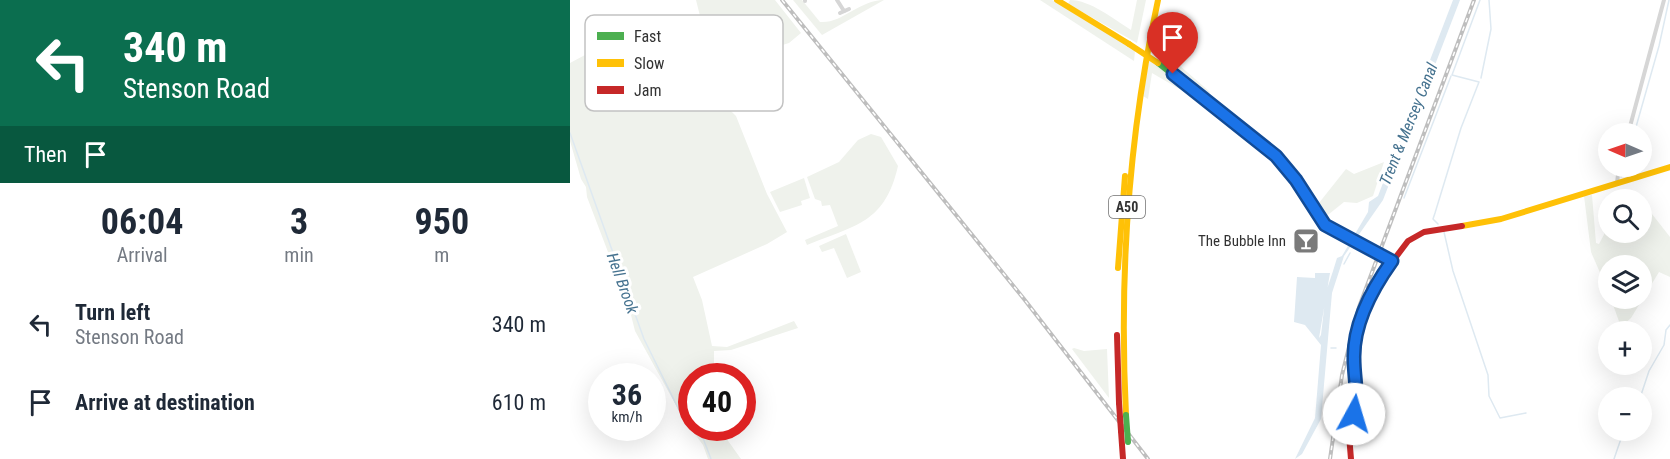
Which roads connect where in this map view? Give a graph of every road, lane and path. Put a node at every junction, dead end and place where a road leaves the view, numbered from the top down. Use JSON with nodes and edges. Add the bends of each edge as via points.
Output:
{"nodes":[{"id":1,"x":837,"y":0,"type":"edge"},
{"id":2,"x":1057,"y":0,"type":"edge"},
{"id":3,"x":1152,"y":0,"type":"edge"},
{"id":4,"x":1158,"y":0,"type":"edge"},
{"id":5,"x":1665,"y":0,"type":"edge"},
{"id":6,"x":844,"y":11,"type":"dead end"},
{"id":7,"x":1631,"y":123,"type":"edge"},
{"id":8,"x":1670,"y":167,"type":"edge"},
{"id":9,"x":1618,"y":177,"type":"edge"},
{"id":10,"x":1617,"y":183,"type":"junction"},
{"id":11,"x":1392,"y":261,"type":"junction"},
{"id":12,"x":1124,"y":459,"type":"edge"},
{"id":13,"x":1129,"y":459,"type":"edge"},
{"id":14,"x":1351,"y":459,"type":"edge"}],
"edges":[{"from":1,"to":6,"type":"street"},
{"from":2,"to":11,"type":"main road","bridge":true,"via":[[1158,63],[1264,145],[1296,180],[1323,222]]},
{"from":3,"to":12,"type":"main road","number":"A50","bridge":true,"via":[[1140,59],[1118,254],[1119,403]]},
{"from":4,"to":13,"type":"main road","number":"A50","bridge":true,"via":[[1128,195],[1123,328]]},
{"from":5,"to":7,"type":"street"},
{"from":8,"to":10,"type":"main road"},
{"from":9,"to":10,"type":"street"},
{"from":10,"to":11,"type":"main road","via":[[1501,219],[1424,232],[1408,241]]},
{"from":11,"to":14,"type":"main road","via":[[1366,303],[1355,349],[1357,398],[1349,435]]}]}
